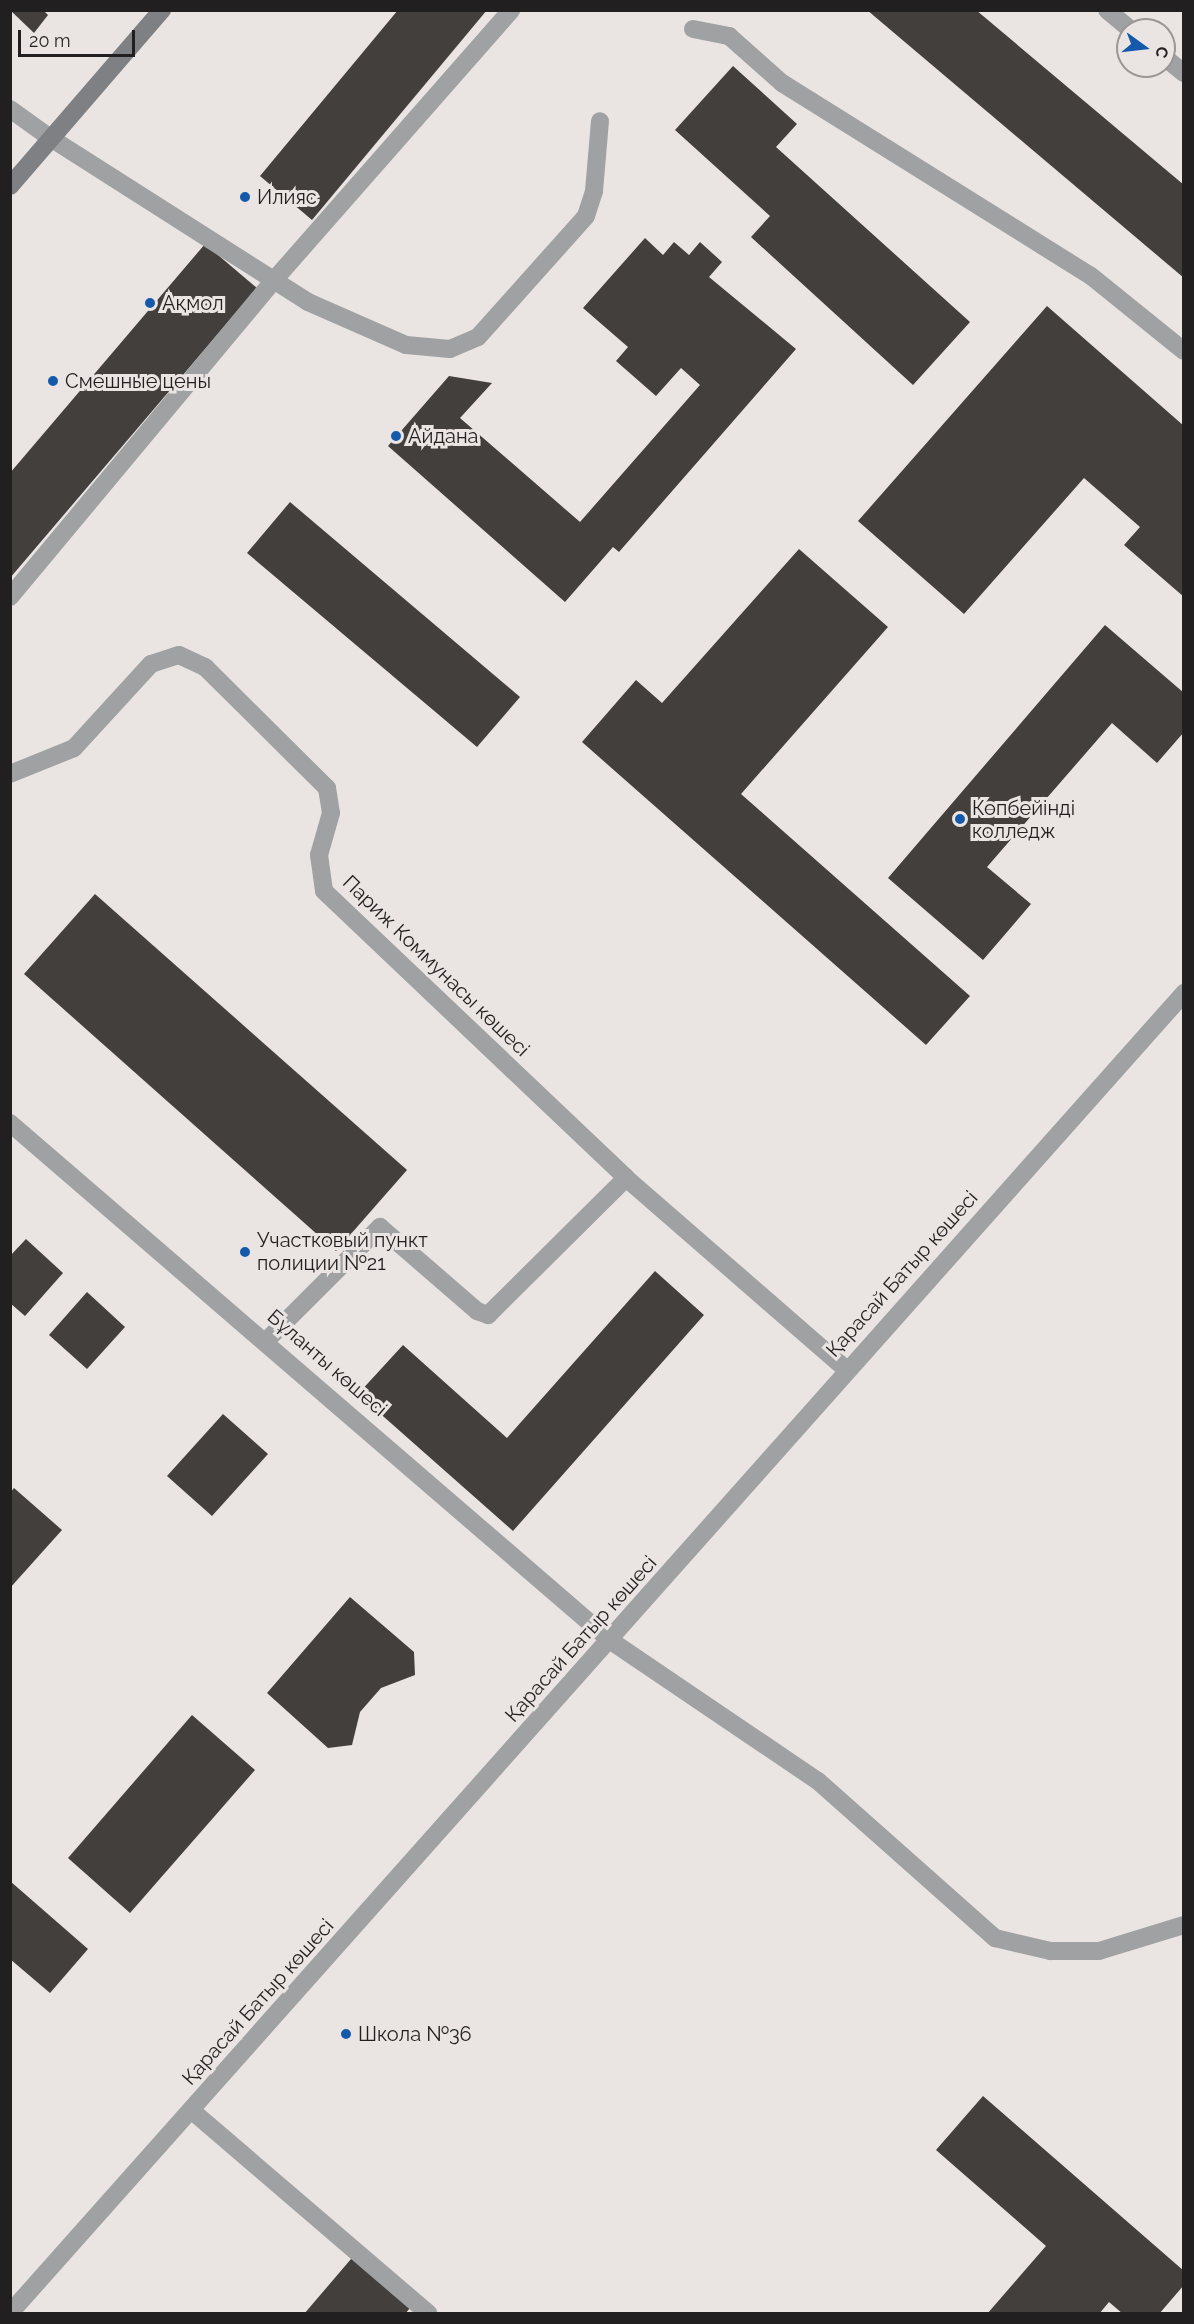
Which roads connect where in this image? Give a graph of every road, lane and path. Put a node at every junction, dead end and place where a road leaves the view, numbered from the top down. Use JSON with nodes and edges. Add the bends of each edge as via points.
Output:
{"nodes":[{"id":1,"x":162,"y":10,"type":"edge"},
{"id":2,"x":511,"y":10,"type":"edge"},
{"id":3,"x":693,"y":29,"type":"dead end"},
{"id":4,"x":10,"y":109,"type":"edge"},
{"id":5,"x":600,"y":121,"type":"dead end"},
{"id":6,"x":49,"y":137,"type":"junction"},
{"id":7,"x":10,"y":186,"type":"edge"},
{"id":8,"x":275,"y":279,"type":"junction"},
{"id":9,"x":1184,"y":351,"type":"edge"},
{"id":10,"x":10,"y":597,"type":"edge"},
{"id":11,"x":10,"y":774,"type":"edge"},
{"id":12,"x":1184,"y":993,"type":"edge"},
{"id":13,"x":10,"y":1123,"type":"edge"},
{"id":14,"x":626,"y":1178,"type":"junction"},
{"id":15,"x":267,"y":1340,"type":"junction"},
{"id":16,"x":847,"y":1370,"type":"junction"},
{"id":17,"x":611,"y":1641,"type":"junction"},
{"id":18,"x":1184,"y":1925,"type":"edge"},
{"id":19,"x":191,"y":2110,"type":"junction"},
{"id":20,"x":10,"y":2313,"type":"edge"},
{"id":21,"x":429,"y":2313,"type":"edge"}],
"edges":[{"from":1,"to":6,"type":"main road"},
{"from":2,"to":8,"type":"street"},
{"from":3,"to":9,"type":"street","via":[[729,36],[782,83],[1091,276]]},
{"from":4,"to":6,"type":"street"},
{"from":5,"to":8,"type":"street","via":[[594,191],[586,216],[478,337],[450,349],[406,345],[308,302]]},
{"from":6,"to":7,"type":"main road"},
{"from":6,"to":8,"type":"street"},
{"from":8,"to":10,"type":"street"},
{"from":11,"to":14,"type":"street","name":"Париж Коммунасы көшесі","via":[[74,748],[151,664],[179,655],[205,667],[327,788],[331,813],[320,855],[324,891]]},
{"from":12,"to":16,"type":"street","name":"Қарасай Батыр көшесі"},
{"from":13,"to":15,"type":"street","name":"Бұланты көшесі"},
{"from":14,"to":15,"type":"street","via":[[488,1315],[477,1311],[380,1227]]},
{"from":14,"to":16,"type":"street","name":"Париж Коммунасы көшесі"},
{"from":15,"to":17,"type":"street","name":"Бұланты көшесі"},
{"from":16,"to":17,"type":"street","name":"Қарасай Батыр көшесі"},
{"from":17,"to":18,"type":"street","name":"Бұланты көшесі","via":[[818,1781],[995,1938],[1050,1951],[1099,1951]]},
{"from":17,"to":19,"type":"street","name":"Қарасай Батыр көшесі"},
{"from":19,"to":20,"type":"street","name":"Қарасай Батыр көшесі"},
{"from":19,"to":21,"type":"street"}]}
